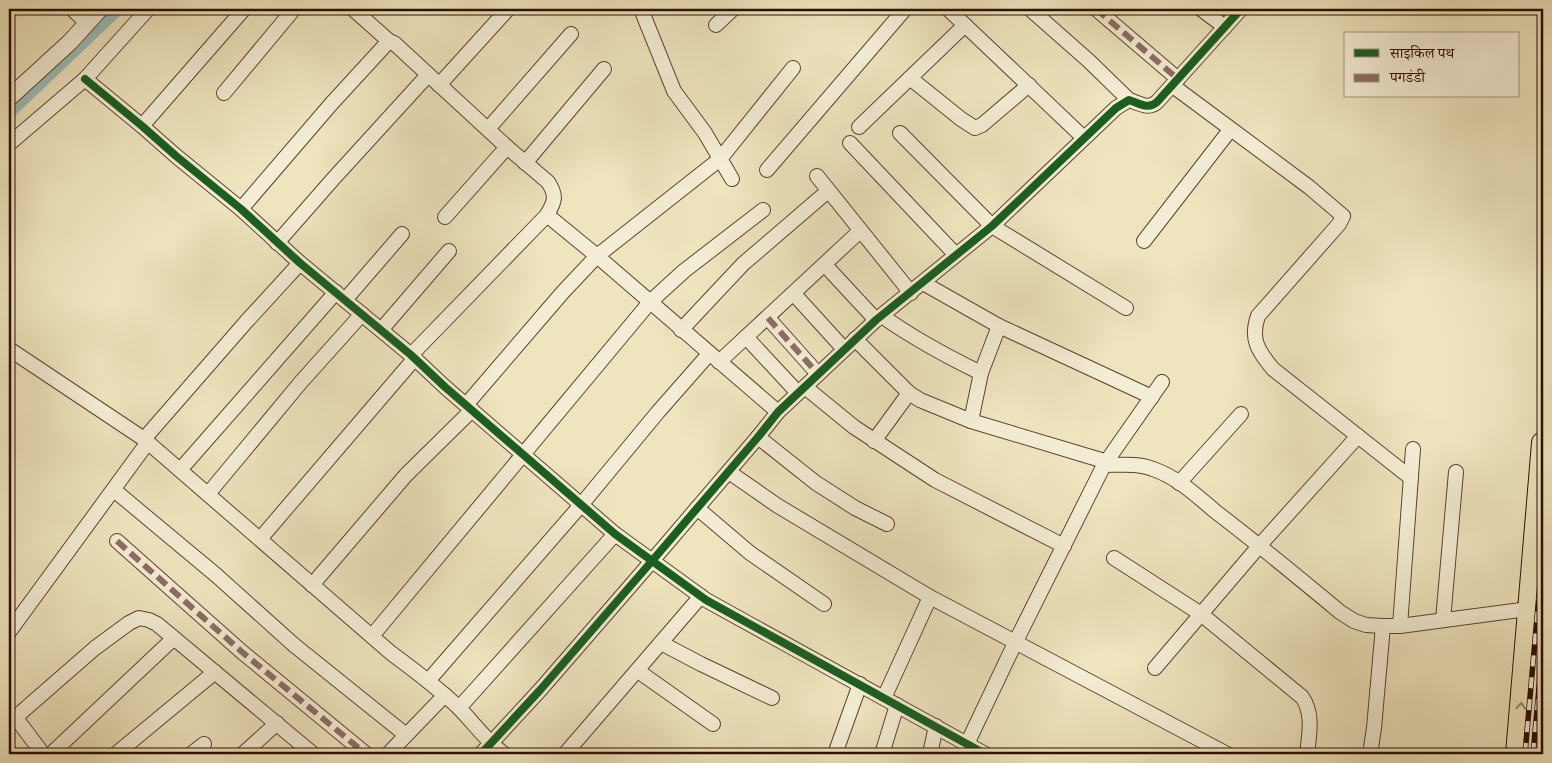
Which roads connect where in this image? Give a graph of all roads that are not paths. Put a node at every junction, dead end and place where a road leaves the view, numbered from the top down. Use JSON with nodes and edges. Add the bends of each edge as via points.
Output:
{"nodes":[{"id":1,"x":72,"y":9,"type":"edge"},
{"id":2,"x":100,"y":9,"type":"edge"},
{"id":3,"x":148,"y":9,"type":"edge"},
{"id":4,"x":244,"y":9,"type":"edge"},
{"id":5,"x":294,"y":9,"type":"edge"},
{"id":6,"x":354,"y":9,"type":"edge"},
{"id":7,"x":508,"y":9,"type":"edge"},
{"id":8,"x":641,"y":9,"type":"edge"},
{"id":9,"x":732,"y":9,"type":"edge"},
{"id":10,"x":905,"y":9,"type":"edge"},
{"id":11,"x":948,"y":9,"type":"edge"},
{"id":12,"x":1030,"y":9,"type":"edge"},
{"id":13,"x":1096,"y":9,"type":"edge"},
{"id":14,"x":1201,"y":9,"type":"edge"},
{"id":15,"x":1241,"y":9,"type":"edge"},
{"id":16,"x":87,"y":22,"type":"junction"},
{"id":17,"x":716,"y":25,"type":"dead end"},
{"id":18,"x":965,"y":25,"type":"junction"},
{"id":19,"x":1225,"y":27,"type":"junction"},
{"id":20,"x":571,"y":34,"type":"dead end"},
{"id":21,"x":389,"y":41,"type":"junction"},
{"id":22,"x":793,"y":68,"type":"dead end"},
{"id":23,"x":604,"y":69,"type":"dead end"},
{"id":24,"x":428,"y":75,"type":"junction"},
{"id":25,"x":910,"y":78,"type":"junction"},
{"id":26,"x":85,"y":79,"type":"junction"},
{"id":27,"x":1176,"y":83,"type":"junction"},
{"id":28,"x":440,"y":85,"type":"junction"},
{"id":29,"x":1029,"y":85,"type":"junction"},
{"id":30,"x":224,"y":93,"type":"dead end"},
{"id":31,"x":9,"y":98,"type":"edge"},
{"id":32,"x":1129,"y":100,"type":"junction"},
{"id":33,"x":142,"y":126,"type":"junction"},
{"id":34,"x":859,"y":127,"type":"dead end"},
{"id":35,"x":488,"y":129,"type":"junction"},
{"id":36,"x":1230,"y":130,"type":"junction"},
{"id":37,"x":900,"y":133,"type":"dead end"},
{"id":38,"x":1084,"y":138,"type":"junction"},
{"id":39,"x":850,"y":142,"type":"dead end"},
{"id":40,"x":9,"y":144,"type":"edge"},
{"id":41,"x":507,"y":147,"type":"junction"},
{"id":42,"x":720,"y":159,"type":"junction"},
{"id":43,"x":525,"y":162,"type":"junction"},
{"id":44,"x":767,"y":170,"type":"dead end"},
{"id":45,"x":817,"y":176,"type":"dead end"},
{"id":46,"x":732,"y":179,"type":"dead end"},
{"id":47,"x":828,"y":191,"type":"junction"},
{"id":48,"x":240,"y":209,"type":"junction"},
{"id":49,"x":763,"y":210,"type":"dead end"},
{"id":50,"x":547,"y":214,"type":"junction"},
{"id":51,"x":445,"y":217,"type":"dead end"},
{"id":52,"x":992,"y":226,"type":"junction"},
{"id":53,"x":860,"y":231,"type":"junction"},
{"id":54,"x":402,"y":234,"type":"dead end"},
{"id":55,"x":1144,"y":240,"type":"dead end"},
{"id":56,"x":277,"y":243,"type":"junction"},
{"id":57,"x":449,"y":251,"type":"dead end"},
{"id":58,"x":956,"y":255,"type":"junction"},
{"id":59,"x":597,"y":256,"type":"junction"},
{"id":60,"x":300,"y":263,"type":"junction"},
{"id":61,"x":825,"y":265,"type":"junction"},
{"id":62,"x":923,"y":283,"type":"junction"},
{"id":63,"x":911,"y":293,"type":"junction"},
{"id":64,"x":794,"y":294,"type":"junction"},
{"id":65,"x":341,"y":296,"type":"junction"},
{"id":66,"x":650,"y":302,"type":"junction"},
{"id":67,"x":1126,"y":308,"type":"dead end"},
{"id":68,"x":362,"y":314,"type":"junction"},
{"id":69,"x":768,"y":318,"type":"junction"},
{"id":70,"x":879,"y":318,"type":"junction"},
{"id":71,"x":999,"y":326,"type":"junction"},
{"id":72,"x":381,"y":330,"type":"junction"},
{"id":73,"x":681,"y":330,"type":"junction"},
{"id":74,"x":746,"y":337,"type":"junction"},
{"id":75,"x":854,"y":339,"type":"junction"},
{"id":76,"x":9,"y":349,"type":"edge"},
{"id":77,"x":844,"y":350,"type":"junction"},
{"id":78,"x":413,"y":356,"type":"junction"},
{"id":79,"x":714,"y":358,"type":"junction"},
{"id":80,"x":981,"y":373,"type":"junction"},
{"id":81,"x":818,"y":374,"type":"junction"},
{"id":82,"x":1162,"y":382,"type":"dead end"},
{"id":83,"x":801,"y":390,"type":"junction"},
{"id":84,"x":909,"y":393,"type":"junction"},
{"id":85,"x":1152,"y":397,"type":"junction"},
{"id":86,"x":469,"y":407,"type":"junction"},
{"id":87,"x":778,"y":412,"type":"junction"},
{"id":88,"x":1241,"y":414,"type":"dead end"},
{"id":89,"x":971,"y":421,"type":"junction"},
{"id":90,"x":1358,"y":436,"type":"junction"},
{"id":91,"x":758,"y":437,"type":"junction"},
{"id":92,"x":146,"y":440,"type":"junction"},
{"id":93,"x":874,"y":441,"type":"junction"},
{"id":94,"x":1543,"y":443,"type":"edge"},
{"id":95,"x":1413,"y":449,"type":"dead end"},
{"id":96,"x":523,"y":453,"type":"junction"},
{"id":97,"x":1104,"y":465,"type":"junction"},
{"id":98,"x":180,"y":470,"type":"junction"},
{"id":99,"x":729,"y":472,"type":"junction"},
{"id":100,"x":1456,"y":472,"type":"dead end"},
{"id":101,"x":1411,"y":478,"type":"junction"},
{"id":102,"x":1179,"y":483,"type":"junction"},
{"id":103,"x":114,"y":490,"type":"junction"},
{"id":104,"x":208,"y":494,"type":"junction"},
{"id":105,"x":581,"y":505,"type":"junction"},
{"id":106,"x":697,"y":508,"type":"junction"},
{"id":107,"x":886,"y":524,"type":"dead end"},
{"id":108,"x":615,"y":534,"type":"junction"},
{"id":109,"x":260,"y":539,"type":"junction"},
{"id":110,"x":117,"y":541,"type":"dead end"},
{"id":111,"x":1260,"y":545,"type":"junction"},
{"id":112,"x":1064,"y":546,"type":"junction"},
{"id":113,"x":1114,"y":558,"type":"dead end"},
{"id":114,"x":652,"y":561,"type":"junction"},
{"id":115,"x":312,"y":585,"type":"junction"},
{"id":116,"x":701,"y":596,"type":"junction"},
{"id":117,"x":930,"y":597,"type":"junction"},
{"id":118,"x":824,"y":604,"type":"dead end"},
{"id":119,"x":1528,"y":610,"type":"junction"},
{"id":120,"x":1201,"y":614,"type":"junction"},
{"id":121,"x":1443,"y":620,"type":"junction"},
{"id":122,"x":1383,"y":626,"type":"junction"},
{"id":123,"x":1400,"y":626,"type":"junction"},
{"id":124,"x":9,"y":632,"type":"edge"},
{"id":125,"x":372,"y":636,"type":"junction"},
{"id":126,"x":174,"y":638,"type":"junction"},
{"id":127,"x":1543,"y":642,"type":"edge"},
{"id":128,"x":661,"y":643,"type":"junction"},
{"id":129,"x":1015,"y":643,"type":"junction"},
{"id":130,"x":1155,"y":668,"type":"dead end"},
{"id":131,"x":638,"y":671,"type":"junction"},
{"id":132,"x":215,"y":672,"type":"junction"},
{"id":133,"x":428,"y":681,"type":"junction"},
{"id":134,"x":860,"y":684,"type":"junction"},
{"id":135,"x":445,"y":695,"type":"junction"},
{"id":136,"x":772,"y":698,"type":"dead end"},
{"id":137,"x":884,"y":698,"type":"junction"},
{"id":138,"x":897,"y":705,"type":"junction"},
{"id":139,"x":459,"y":708,"type":"junction"},
{"id":140,"x":12,"y":721,"type":"edge"},
{"id":141,"x":277,"y":723,"type":"junction"},
{"id":142,"x":713,"y":724,"type":"dead end"},
{"id":143,"x":936,"y":726,"type":"junction"},
{"id":144,"x":406,"y":735,"type":"junction"},
{"id":145,"x":204,"y":744,"type":"dead end"},
{"id":146,"x":491,"y":744,"type":"junction"},
{"id":147,"x":967,"y":744,"type":"junction"},
{"id":148,"x":43,"y":754,"type":"edge"},
{"id":149,"x":51,"y":754,"type":"edge"},
{"id":150,"x":116,"y":754,"type":"edge"},
{"id":151,"x":191,"y":754,"type":"edge"},
{"id":152,"x":243,"y":754,"type":"edge"},
{"id":153,"x":313,"y":754,"type":"edge"},
{"id":154,"x":366,"y":754,"type":"edge"},
{"id":155,"x":388,"y":754,"type":"edge"},
{"id":156,"x":481,"y":754,"type":"edge"},
{"id":157,"x":504,"y":754,"type":"edge"},
{"id":158,"x":565,"y":754,"type":"edge"},
{"id":159,"x":835,"y":754,"type":"edge"},
{"id":160,"x":882,"y":754,"type":"edge"},
{"id":161,"x":930,"y":754,"type":"edge"},
{"id":162,"x":985,"y":754,"type":"edge"},
{"id":163,"x":1228,"y":754,"type":"edge"},
{"id":164,"x":1307,"y":754,"type":"edge"},
{"id":165,"x":1370,"y":754,"type":"edge"},
{"id":166,"x":1517,"y":754,"type":"edge"},
{"id":167,"x":1534,"y":754,"type":"edge"}],
"edges":[{"from":1,"to":16,"type":"street"},
{"from":2,"to":16,"type":"street"},
{"from":3,"to":26,"type":"street"},
{"from":4,"to":33,"type":"street"},
{"from":5,"to":30,"type":"street"},
{"from":6,"to":21,"type":"street"},
{"from":7,"to":28,"type":"street"},
{"from":8,"to":42,"type":"street","via":[[674,91]]},
{"from":9,"to":17,"type":"street"},
{"from":10,"to":44,"type":"street"},
{"from":11,"to":18,"type":"street"},
{"from":12,"to":32,"type":"street"},
{"from":13,"to":27,"type":"street"},
{"from":14,"to":19,"type":"street"},
{"from":15,"to":19,"type":"street"},
{"from":16,"to":31,"type":"street"},
{"from":18,"to":25,"type":"street"},
{"from":18,"to":29,"type":"street"},
{"from":19,"to":27,"type":"street"},
{"from":20,"to":35,"type":"street"},
{"from":21,"to":24,"type":"street"},
{"from":21,"to":48,"type":"street"},
{"from":22,"to":42,"type":"street"},
{"from":23,"to":43,"type":"street"},
{"from":24,"to":28,"type":"street"},
{"from":24,"to":56,"type":"street"},
{"from":25,"to":29,"type":"street","via":[[975,128],[982,126]]},
{"from":25,"to":34,"type":"street"},
{"from":26,"to":33,"type":"street"},
{"from":26,"to":40,"type":"street"},
{"from":27,"to":32,"type":"street","via":[[1150,107]]},
{"from":27,"to":36,"type":"street"},
{"from":28,"to":35,"type":"street"},
{"from":29,"to":38,"type":"street"},
{"from":32,"to":38,"type":"street"},
{"from":33,"to":48,"type":"street"},
{"from":35,"to":41,"type":"street"},
{"from":36,"to":55,"type":"street"},
{"from":36,"to":90,"type":"street","via":[[1343,216],[1262,309],[1254,335],[1258,348],[1273,369]]},
{"from":37,"to":52,"type":"street"},
{"from":38,"to":52,"type":"street"},
{"from":39,"to":58,"type":"street"},
{"from":41,"to":43,"type":"street"},
{"from":41,"to":51,"type":"street"},
{"from":42,"to":46,"type":"street"},
{"from":42,"to":59,"type":"street"},
{"from":43,"to":50,"type":"street","via":[[553,190],[553,204]]},
{"from":45,"to":47,"type":"street"},
{"from":47,"to":53,"type":"street"},
{"from":47,"to":73,"type":"street","via":[[743,264]]},
{"from":48,"to":56,"type":"street"},
{"from":49,"to":66,"type":"street","via":[[684,271]]},
{"from":50,"to":59,"type":"street"},
{"from":50,"to":78,"type":"street"},
{"from":52,"to":58,"type":"street"},
{"from":52,"to":67,"type":"street"},
{"from":53,"to":61,"type":"street"},
{"from":53,"to":63,"type":"street"},
{"from":54,"to":65,"type":"street"},
{"from":56,"to":60,"type":"street"},
{"from":57,"to":72,"type":"street"},
{"from":58,"to":62,"type":"street"},
{"from":59,"to":66,"type":"street"},
{"from":59,"to":86,"type":"street","via":[[563,292]]},
{"from":60,"to":65,"type":"street"},
{"from":60,"to":92,"type":"street"},
{"from":61,"to":64,"type":"street"},
{"from":61,"to":70,"type":"street"},
{"from":62,"to":63,"type":"street"},
{"from":62,"to":71,"type":"street"},
{"from":63,"to":70,"type":"street"},
{"from":64,"to":69,"type":"street"},
{"from":64,"to":77,"type":"street"},
{"from":65,"to":68,"type":"street"},
{"from":65,"to":98,"type":"street"},
{"from":66,"to":73,"type":"street"},
{"from":66,"to":96,"type":"street"},
{"from":68,"to":72,"type":"street"},
{"from":68,"to":104,"type":"street"},
{"from":69,"to":74,"type":"street"},
{"from":69,"to":81,"type":"street"},
{"from":70,"to":75,"type":"street"},
{"from":70,"to":80,"type":"street"},
{"from":71,"to":80,"type":"street"},
{"from":71,"to":85,"type":"street"},
{"from":72,"to":78,"type":"street"},
{"from":73,"to":79,"type":"street"},
{"from":74,"to":79,"type":"street"},
{"from":74,"to":83,"type":"street"},
{"from":75,"to":77,"type":"street"},
{"from":75,"to":84,"type":"street"},
{"from":76,"to":92,"type":"street"},
{"from":77,"to":81,"type":"street"},
{"from":78,"to":86,"type":"street"},
{"from":78,"to":109,"type":"street"},
{"from":79,"to":87,"type":"street"},
{"from":79,"to":105,"type":"street","via":[[658,412]]},
{"from":80,"to":89,"type":"street"},
{"from":81,"to":83,"type":"street"},
{"from":82,"to":85,"type":"street"},
{"from":83,"to":87,"type":"street"},
{"from":83,"to":93,"type":"street"},
{"from":84,"to":89,"type":"street"},
{"from":84,"to":93,"type":"street"},
{"from":85,"to":97,"type":"street"},
{"from":86,"to":96,"type":"street"},
{"from":86,"to":115,"type":"street"},
{"from":87,"to":91,"type":"street"},
{"from":88,"to":102,"type":"street"},
{"from":89,"to":97,"type":"street","via":[[1101,460]]},
{"from":90,"to":101,"type":"street"},
{"from":90,"to":111,"type":"street"},
{"from":91,"to":99,"type":"street"},
{"from":91,"to":107,"type":"street","via":[[816,483]]},
{"from":92,"to":98,"type":"street"},
{"from":92,"to":103,"type":"street"},
{"from":93,"to":112,"type":"street","via":[[964,496]]},
{"from":94,"to":119,"type":"highway"},
{"from":95,"to":101,"type":"street"},
{"from":96,"to":105,"type":"street"},
{"from":96,"to":125,"type":"street"},
{"from":97,"to":102,"type":"street","via":[[1152,468]]},
{"from":97,"to":112,"type":"street"},
{"from":98,"to":104,"type":"street"},
{"from":99,"to":106,"type":"street"},
{"from":99,"to":117,"type":"street","via":[[778,506]]},
{"from":100,"to":121,"type":"street"},
{"from":101,"to":123,"type":"street"},
{"from":102,"to":111,"type":"street"},
{"from":103,"to":124,"type":"street"},
{"from":103,"to":144,"type":"street","via":[[294,645]]},
{"from":104,"to":109,"type":"street"},
{"from":105,"to":108,"type":"street"},
{"from":105,"to":133,"type":"street"},
{"from":106,"to":114,"type":"street"},
{"from":106,"to":118,"type":"street","via":[[750,553]]},
{"from":108,"to":114,"type":"street"},
{"from":108,"to":139,"type":"street"},
{"from":109,"to":115,"type":"street"},
{"from":110,"to":154,"type":"street","via":[[242,652]]},
{"from":111,"to":120,"type":"street"},
{"from":111,"to":122,"type":"street","via":[[1340,612],[1366,625]]},
{"from":112,"to":129,"type":"street"},
{"from":113,"to":120,"type":"street"},
{"from":114,"to":116,"type":"street"},
{"from":114,"to":146,"type":"street"},
{"from":115,"to":125,"type":"street"},
{"from":116,"to":128,"type":"street"},
{"from":116,"to":134,"type":"street"},
{"from":117,"to":129,"type":"street"},
{"from":117,"to":137,"type":"street"},
{"from":119,"to":121,"type":"street"},
{"from":166,"to":119,"type":"highway","one_way":true},
{"from":120,"to":130,"type":"street"},
{"from":120,"to":164,"type":"street","via":[[1302,697],[1310,714]]},
{"from":121,"to":123,"type":"street"},
{"from":122,"to":123,"type":"street"},
{"from":122,"to":165,"type":"street"},
{"from":125,"to":133,"type":"street"},
{"from":126,"to":132,"type":"street"},
{"from":126,"to":140,"type":"street","via":[[150,620],[139,618],[129,623],[95,648]]},
{"from":126,"to":149,"type":"street"},
{"from":127,"to":167,"type":"highway"},
{"from":128,"to":131,"type":"street"},
{"from":128,"to":136,"type":"street"},
{"from":129,"to":147,"type":"street"},
{"from":129,"to":163,"type":"street"},
{"from":131,"to":142,"type":"street"},
{"from":131,"to":158,"type":"street"},
{"from":132,"to":141,"type":"street"},
{"from":132,"to":150,"type":"street"},
{"from":133,"to":135,"type":"street"},
{"from":134,"to":137,"type":"street"},
{"from":134,"to":159,"type":"street"},
{"from":135,"to":139,"type":"street"},
{"from":135,"to":144,"type":"street"},
{"from":137,"to":138,"type":"street"},
{"from":138,"to":143,"type":"street"},
{"from":138,"to":160,"type":"street"},
{"from":139,"to":146,"type":"street"},
{"from":140,"to":148,"type":"street"},
{"from":141,"to":152,"type":"street"},
{"from":141,"to":153,"type":"street"},
{"from":143,"to":147,"type":"street"},
{"from":143,"to":161,"type":"street"},
{"from":144,"to":155,"type":"street"},
{"from":145,"to":151,"type":"street"},
{"from":146,"to":156,"type":"street"},
{"from":146,"to":157,"type":"street"},
{"from":147,"to":162,"type":"street"}]}
